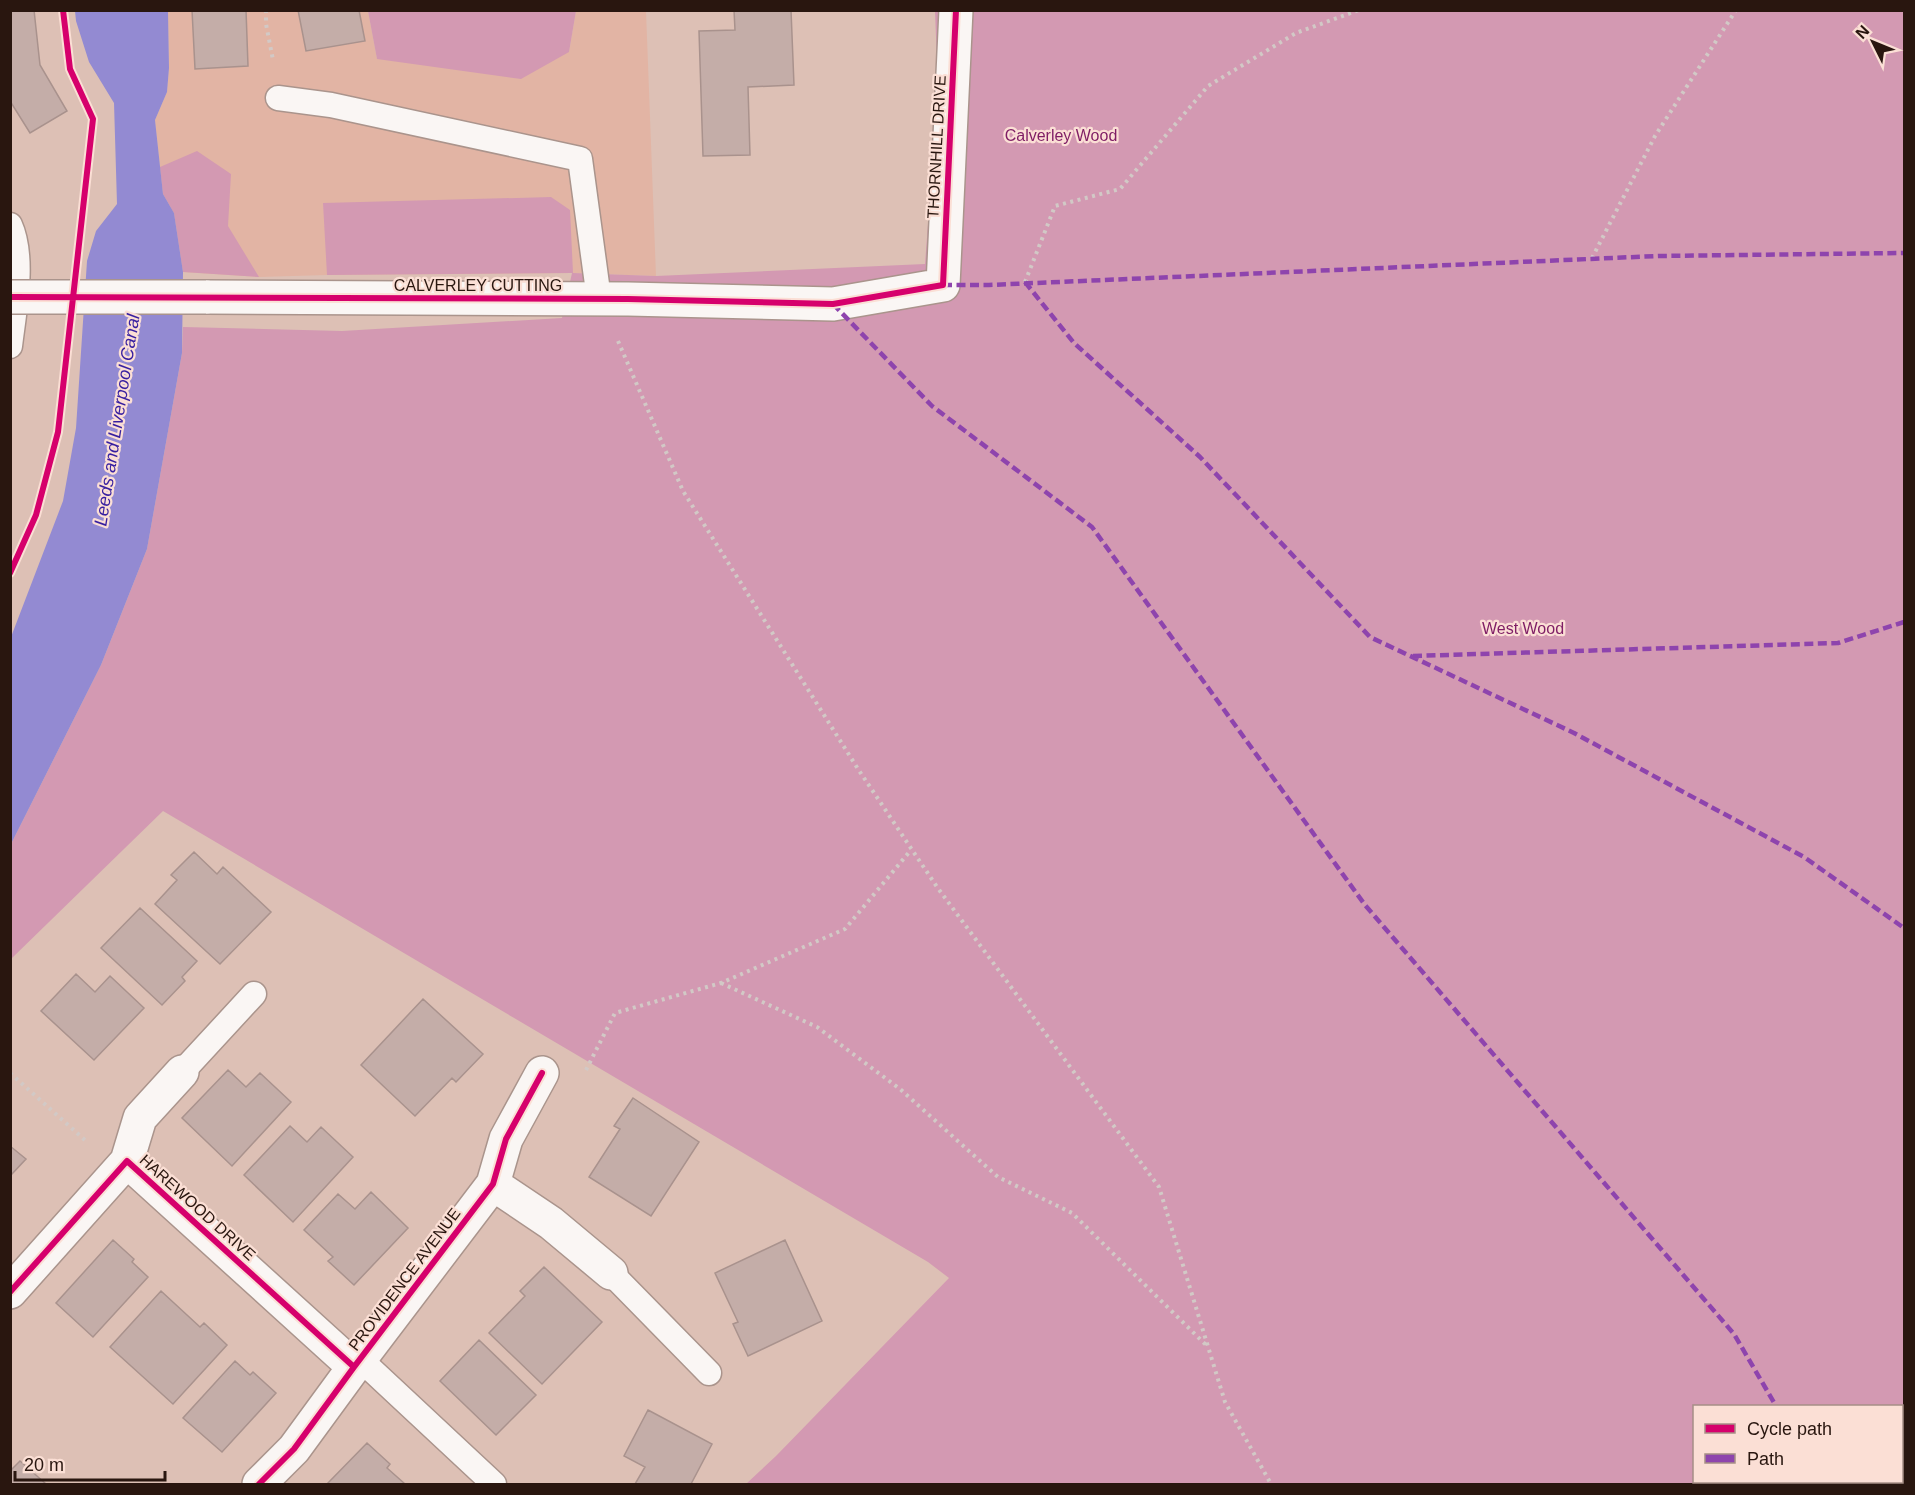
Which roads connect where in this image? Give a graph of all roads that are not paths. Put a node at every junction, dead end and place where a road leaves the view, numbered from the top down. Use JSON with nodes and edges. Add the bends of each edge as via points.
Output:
{"nodes":[{"id":1,"x":956,"y":10,"type":"edge"},
{"id":2,"x":278,"y":98,"type":"road end"},
{"id":3,"x":10,"y":225,"type":"edge"},
{"id":4,"x":944,"y":285,"type":"joint"},
{"id":5,"x":10,"y":297,"type":"edge"},
{"id":6,"x":599,"y":299,"type":"junction"},
{"id":7,"x":10,"y":346,"type":"edge"},
{"id":8,"x":254,"y":994,"type":"dead end"},
{"id":9,"x":182,"y":1072,"type":"joint"},
{"id":10,"x":542,"y":1072,"type":"road end"},
{"id":11,"x":123,"y":1166,"type":"junction"},
{"id":12,"x":493,"y":1184,"type":"junction"},
{"id":13,"x":611,"y":1273,"type":"joint"},
{"id":14,"x":10,"y":1292,"type":"edge"},
{"id":15,"x":357,"y":1363,"type":"junction"},
{"id":16,"x":708,"y":1373,"type":"dead end"},
{"id":17,"x":259,"y":1485,"type":"edge"},
{"id":18,"x":494,"y":1485,"type":"edge"}],
"edges":[{"from":1,"to":4,"type":"street","name":"THORNHILL DRIVE"},
{"from":2,"to":6,"type":"lane","via":[[331,105],[580,159]]},
{"from":3,"to":7,"type":"lane","via":[[15,235],[17,270]]},
{"from":4,"to":6,"type":"street","name":"CALVERLEY CUTTING","via":[[833,304]]},
{"from":5,"to":6,"type":"street","name":"CALVERLEY CUTTING","bridge":true},
{"from":8,"to":9,"type":"lane"},
{"from":9,"to":11,"type":"street","via":[[140,1118]]},
{"from":10,"to":12,"type":"street","name":"PROVIDENCE AVENUE","via":[[506,1139]]},
{"from":11,"to":14,"type":"street","name":"HAREWOOD DRIVE"},
{"from":11,"to":15,"type":"street","name":"HAREWOOD DRIVE"},
{"from":12,"to":13,"type":"street"},
{"from":12,"to":15,"type":"street","name":"PROVIDENCE AVENUE"},
{"from":13,"to":16,"type":"lane"},
{"from":15,"to":17,"type":"street","name":"PROVIDENCE AVENUE","via":[[294,1449]]},
{"from":15,"to":18,"type":"lane"}]}
